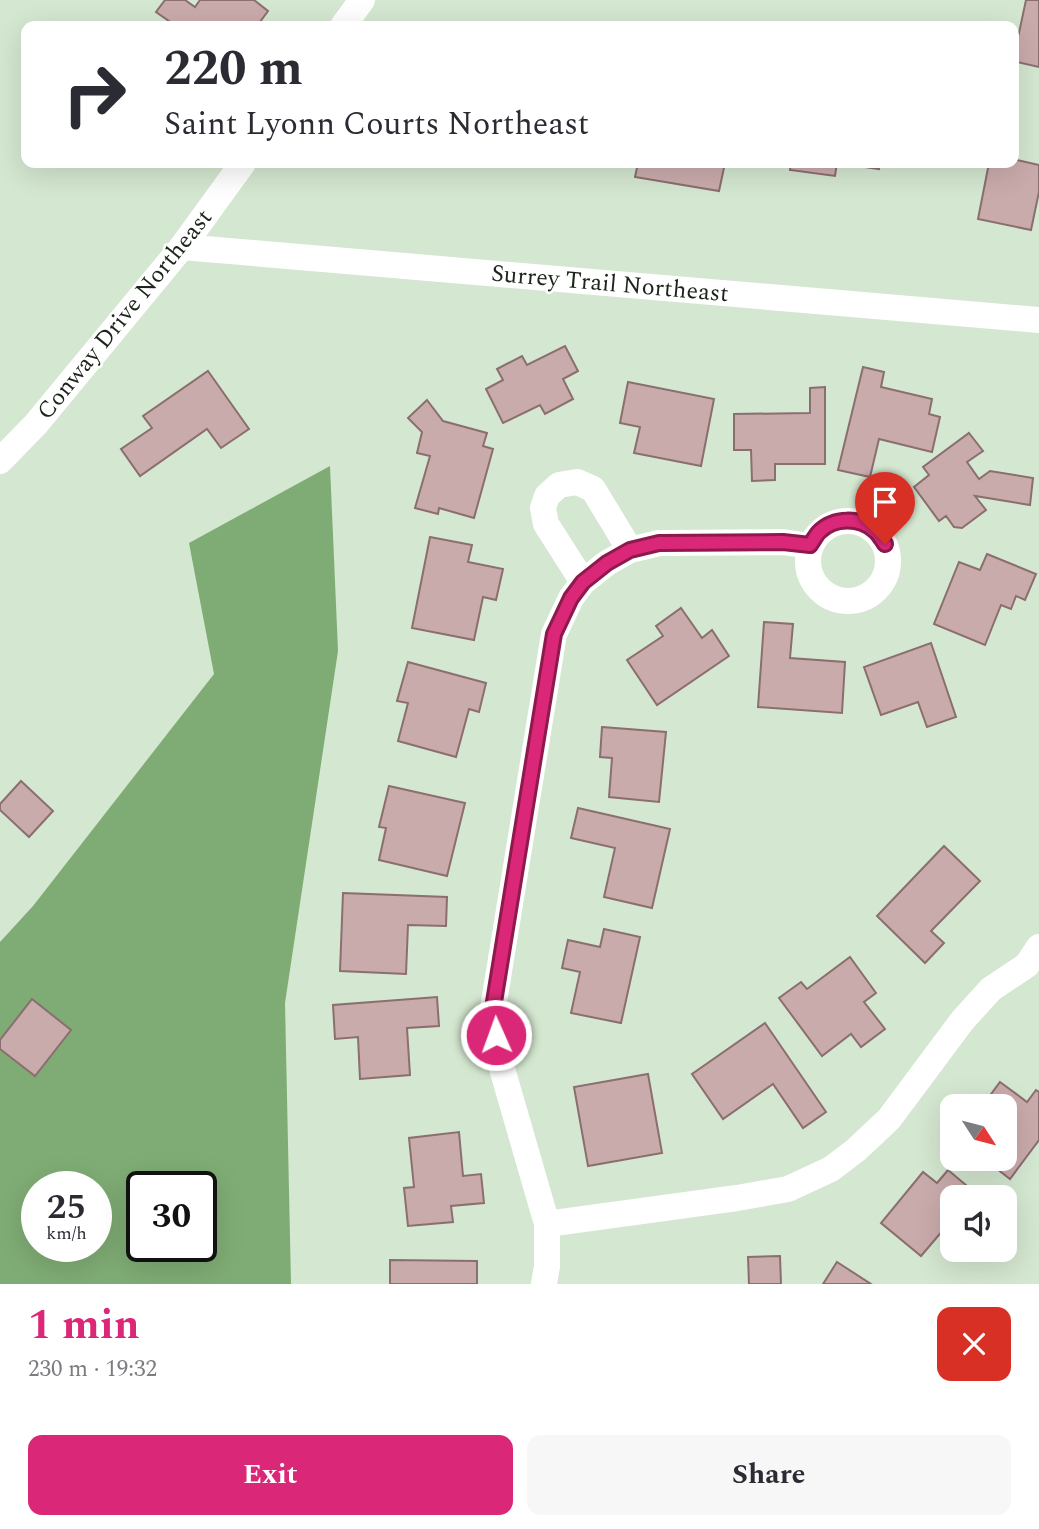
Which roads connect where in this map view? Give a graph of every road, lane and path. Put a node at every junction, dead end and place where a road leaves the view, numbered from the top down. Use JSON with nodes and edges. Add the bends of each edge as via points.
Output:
{"nodes":[{"id":1,"x":362,"y":0,"type":"edge"},
{"id":2,"x":347,"y":21,"type":"edge"},
{"id":3,"x":239,"y":168,"type":"edge"},
{"id":4,"x":182,"y":247,"type":"junction"},
{"id":5,"x":1039,"y":320,"type":"edge"},
{"id":6,"x":0,"y":461,"type":"edge"},
{"id":7,"x":810,"y":545,"type":"dead end"},
{"id":8,"x":630,"y":550,"type":"junction"},
{"id":9,"x":583,"y":582,"type":"junction"},
{"id":10,"x":1035,"y":960,"type":"edge"},
{"id":11,"x":547,"y":1224,"type":"junction"},
{"id":12,"x":544,"y":1284,"type":"edge"}],
"edges":[{"from":1,"to":2,"type":"street"},
{"from":3,"to":4,"type":"street","name":"Conway Drive Northeast"},
{"from":4,"to":5,"type":"street","name":"Surrey Trail Northeast"},
{"from":4,"to":6,"type":"street","name":"Conway Drive Northeast"},
{"from":7,"to":8,"type":"street","via":[[659,543]]},
{"from":8,"to":9,"type":"street"},
{"from":8,"to":9,"type":"street","via":[[593,489],[578,482],[559,485],[547,496],[543,508],[546,524]]},
{"from":9,"to":11,"type":"street","via":[[554,634],[493,1008],[503,1072]]},
{"from":10,"to":11,"type":"street","via":[[991,989],[889,1119],[831,1169],[788,1189]]},
{"from":11,"to":12,"type":"street"}]}
